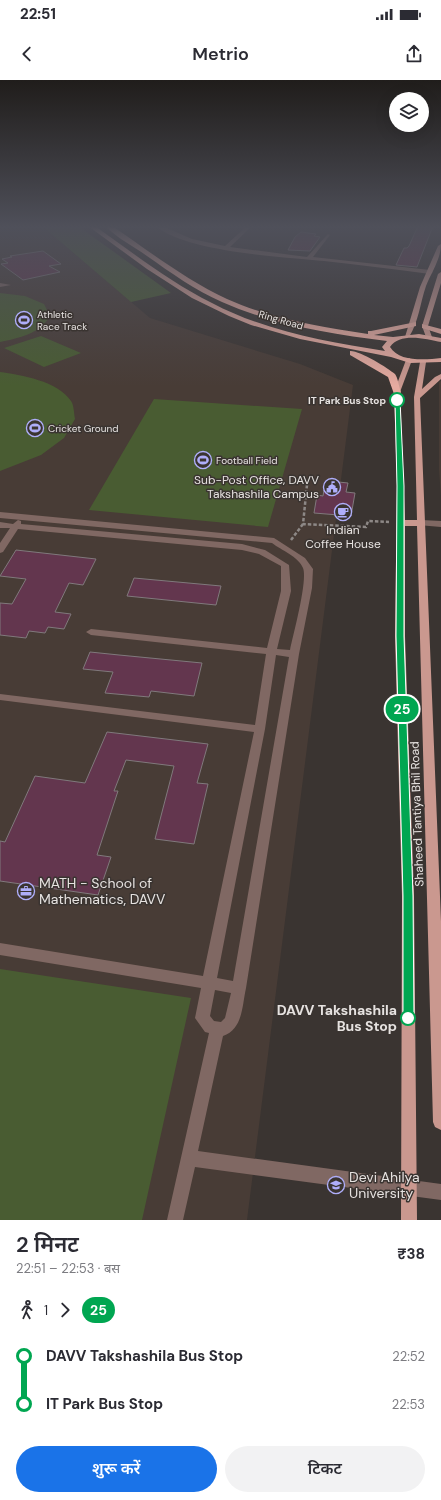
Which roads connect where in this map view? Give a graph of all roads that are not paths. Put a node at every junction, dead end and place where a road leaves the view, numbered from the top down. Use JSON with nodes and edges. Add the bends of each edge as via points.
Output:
{"nodes":[{"id":1,"x":168,"y":279,"type":"edge"},
{"id":2,"x":189,"y":279,"type":"edge"},
{"id":3,"x":427,"y":279,"type":"edge"},
{"id":4,"x":439,"y":279,"type":"edge"},
{"id":5,"x":0,"y":284,"type":"edge"},
{"id":6,"x":8,"y":285,"type":"dead end"},
{"id":7,"x":237,"y":306,"type":"junction"},
{"id":8,"x":413,"y":324,"type":"junction"},
{"id":9,"x":425,"y":326,"type":"junction"},
{"id":10,"x":441,"y":332,"type":"edge"},
{"id":11,"x":407,"y":336,"type":"junction"},
{"id":12,"x":429,"y":337,"type":"junction"},
{"id":13,"x":393,"y":339,"type":"junction"},
{"id":14,"x":441,"y":340,"type":"edge"},
{"id":15,"x":335,"y":344,"type":"junction"},
{"id":16,"x":394,"y":355,"type":"junction"},
{"id":17,"x":409,"y":360,"type":"junction"},
{"id":18,"x":441,"y":360,"type":"edge"},
{"id":19,"x":423,"y":362,"type":"junction"},
{"id":20,"x":441,"y":376,"type":"edge"},
{"id":21,"x":397,"y":392,"type":"junction"},
{"id":22,"x":417,"y":398,"type":"junction"},
{"id":23,"x":0,"y":515,"type":"edge"},
{"id":24,"x":22,"y":517,"type":"junction"},
{"id":25,"x":400,"y":523,"type":"junction"},
{"id":26,"x":421,"y":523,"type":"junction"},
{"id":27,"x":441,"y":524,"type":"edge"},
{"id":28,"x":0,"y":525,"type":"edge"},
{"id":29,"x":15,"y":527,"type":"junction"},
{"id":30,"x":0,"y":550,"type":"edge"},
{"id":31,"x":91,"y":632,"type":"dead end"},
{"id":32,"x":271,"y":652,"type":"junction"},
{"id":33,"x":294,"y":654,"type":"junction"},
{"id":34,"x":0,"y":697,"type":"edge"},
{"id":35,"x":260,"y":730,"type":"junction"},
{"id":36,"x":0,"y":949,"type":"edge"},
{"id":37,"x":209,"y":984,"type":"junction"},
{"id":38,"x":239,"y":988,"type":"junction"},
{"id":39,"x":216,"y":1028,"type":"junction"},
{"id":40,"x":441,"y":1122,"type":"edge"},
{"id":41,"x":189,"y":1158,"type":"junction"},
{"id":42,"x":409,"y":1187,"type":"junction"},
{"id":43,"x":441,"y":1192,"type":"edge"},
{"id":44,"x":176,"y":1220,"type":"edge"},
{"id":45,"x":410,"y":1220,"type":"edge"}],
"edges":[{"from":1,"to":15,"type":"highway","name":"Ring Road","via":[[210,305],[258,324]]},
{"from":2,"to":7,"type":"highway","name":"Ring Road"},
{"from":3,"to":8,"type":"main road"},
{"from":4,"to":9,"type":"main road"},
{"from":5,"to":6,"type":"street"},
{"from":7,"to":8,"type":"highway","via":[[350,333],[378,332]]},
{"from":7,"to":13,"type":"highway","name":"Ring Road","via":[[281,321],[322,330]]},
{"from":8,"to":11,"type":"main road"},
{"from":9,"to":10,"type":"highway"},
{"from":9,"to":12,"type":"main road"},
{"from":11,"to":12,"type":"highway","name":"Ring Road"},
{"from":11,"to":13,"type":"highway","name":"Ring Road"},
{"from":12,"to":14,"type":"highway","name":"Ring Road"},
{"from":13,"to":16,"type":"highway","via":[[386,347]]},
{"from":15,"to":16,"type":"highway","name":"Ring Road"},
{"from":15,"to":21,"type":"highway","via":[[392,376]]},
{"from":16,"to":17,"type":"highway","name":"Ring Road"},
{"from":17,"to":19,"type":"highway","name":"Ring Road"},
{"from":17,"to":21,"type":"main road"},
{"from":18,"to":19,"type":"highway","name":"Ring Road"},
{"from":19,"to":22,"type":"main road","name":"Shaheed Tantiya Bhil Road"},
{"from":20,"to":22,"type":"main road"},
{"from":21,"to":25,"type":"main road"},
{"from":22,"to":26,"type":"main road","name":"Shaheed Tantiya Bhil Road"},
{"from":23,"to":24,"type":"street"},
{"from":24,"to":29,"type":"street"},
{"from":24,"to":33,"type":"street","via":[[274,541],[302,560],[308,569],[307,588]]},
{"from":25,"to":26,"type":"main road"},
{"from":25,"to":42,"type":"main road","via":[[400,636],[408,896]]},
{"from":26,"to":27,"type":"street"},
{"from":26,"to":40,"type":"main road","name":"Shaheed Tantiya Bhil Road"},
{"from":28,"to":29,"type":"street"},
{"from":29,"to":30,"type":"street"},
{"from":29,"to":32,"type":"street","via":[[262,552],[285,565],[286,591]]},
{"from":31,"to":32,"type":"street"},
{"from":32,"to":33,"type":"street"},
{"from":32,"to":35,"type":"street"},
{"from":33,"to":38,"type":"street"},
{"from":34,"to":35,"type":"street"},
{"from":35,"to":37,"type":"street"},
{"from":36,"to":37,"type":"street"},
{"from":37,"to":38,"type":"street"},
{"from":37,"to":39,"type":"street","via":[[202,1018],[210,1027]]},
{"from":38,"to":39,"type":"street","via":[[232,1022],[223,1029]]},
{"from":39,"to":41,"type":"street"},
{"from":41,"to":42,"type":"street"},
{"from":41,"to":44,"type":"street"},
{"from":42,"to":43,"type":"street"},
{"from":42,"to":45,"type":"main road"}]}
